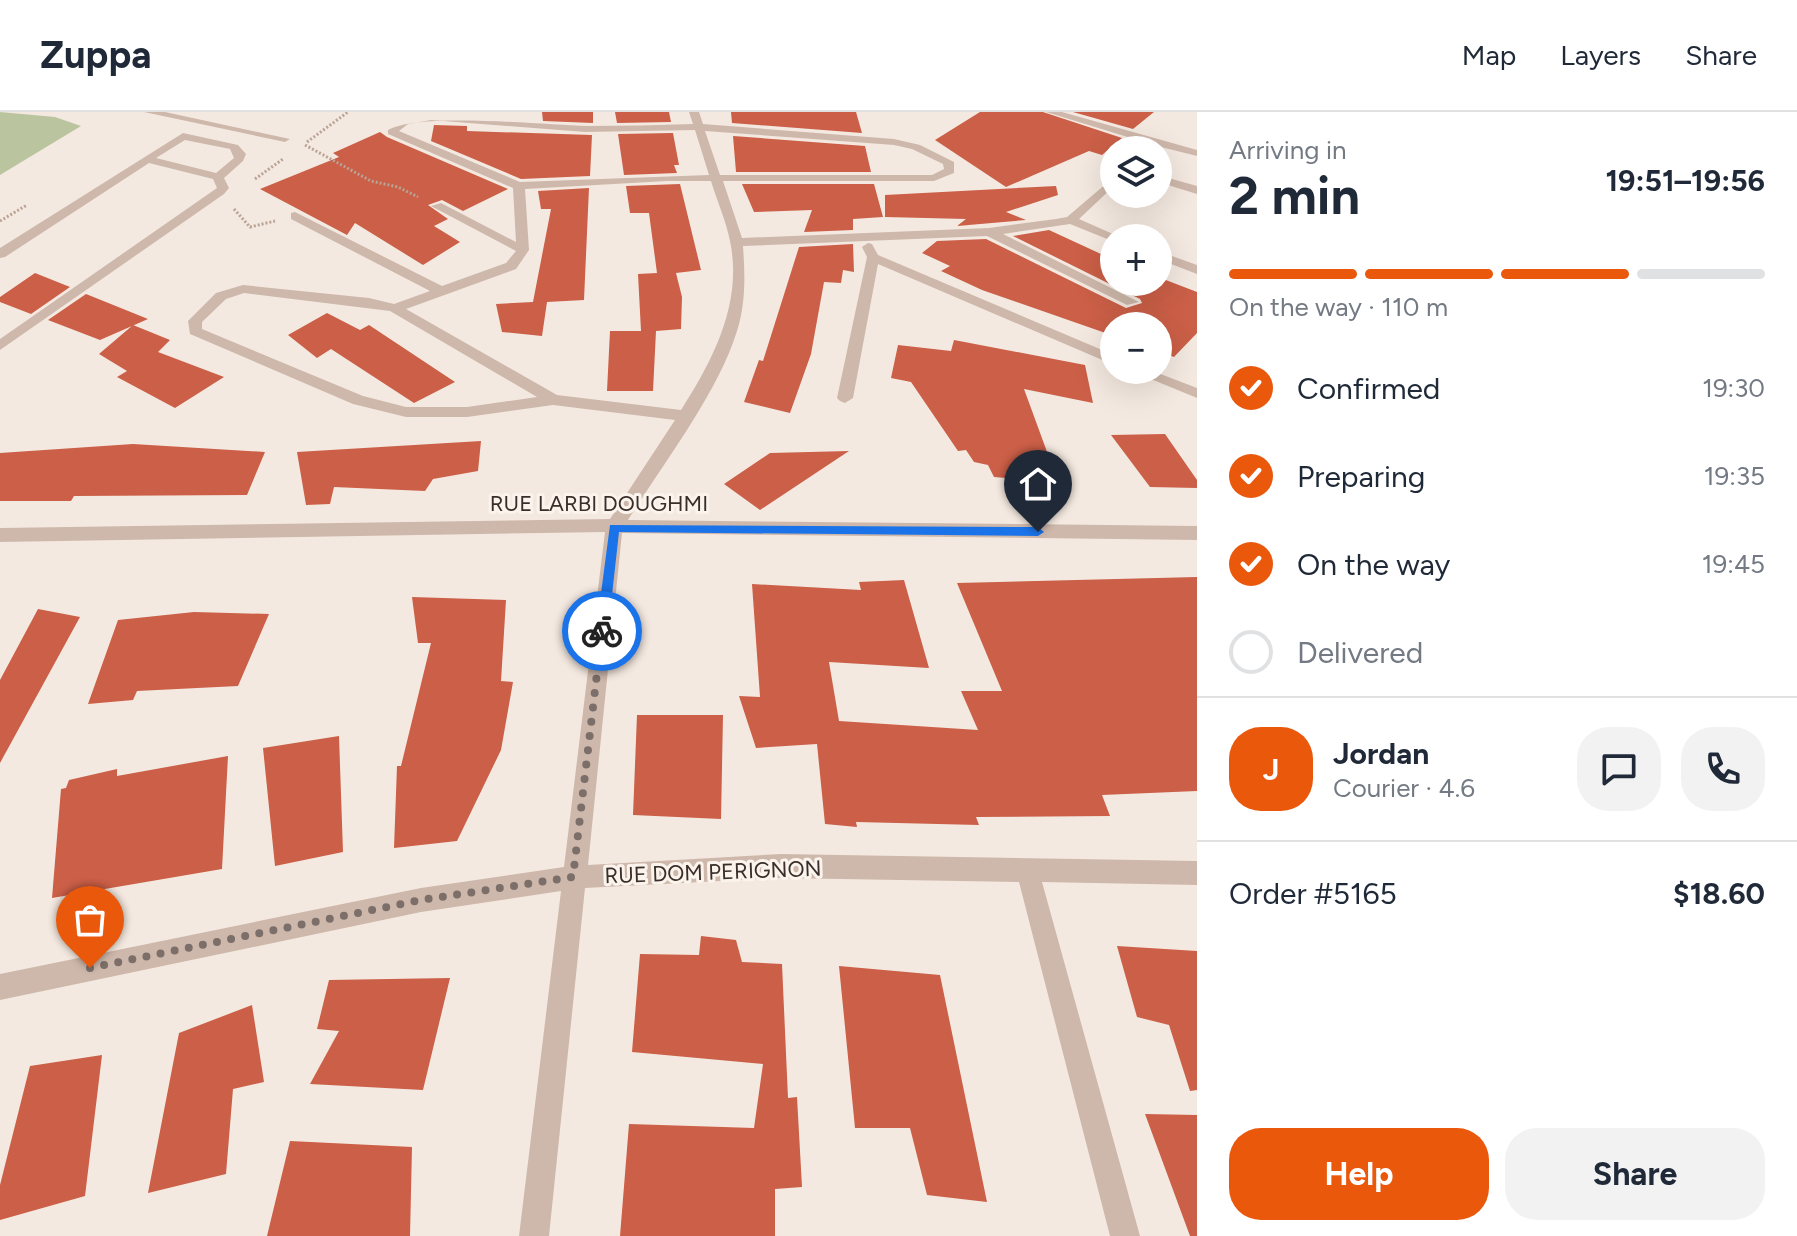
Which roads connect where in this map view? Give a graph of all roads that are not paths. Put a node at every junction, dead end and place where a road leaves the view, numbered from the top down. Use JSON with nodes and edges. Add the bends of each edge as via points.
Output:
{"nodes":[{"id":1,"x":149,"y":112,"type":"edge"},
{"id":2,"x":220,"y":112,"type":"edge"},
{"id":3,"x":694,"y":112,"type":"edge"},
{"id":4,"x":1051,"y":112,"type":"edge"},
{"id":5,"x":204,"y":123,"type":"junction"},
{"id":6,"x":699,"y":127,"type":"junction"},
{"id":7,"x":1119,"y":136,"type":"edge"},
{"id":8,"x":285,"y":139,"type":"dead end"},
{"id":9,"x":1172,"y":150,"type":"edge"},
{"id":10,"x":1197,"y":153,"type":"edge"},
{"id":11,"x":147,"y":159,"type":"junction"},
{"id":12,"x":218,"y":177,"type":"junction"},
{"id":13,"x":715,"y":179,"type":"junction"},
{"id":14,"x":1172,"y":182,"type":"edge"},
{"id":15,"x":519,"y":186,"type":"junction"},
{"id":16,"x":1197,"y":190,"type":"edge"},
{"id":17,"x":1100,"y":193,"type":"edge"},
{"id":18,"x":437,"y":206,"type":"road end"},
{"id":19,"x":295,"y":216,"type":"road end"},
{"id":20,"x":1071,"y":220,"type":"junction"},
{"id":21,"x":989,"y":232,"type":"junction"},
{"id":22,"x":1100,"y":232,"type":"edge"},
{"id":23,"x":861,"y":235,"type":"junction"},
{"id":24,"x":737,"y":242,"type":"junction"},
{"id":25,"x":523,"y":250,"type":"junction"},
{"id":26,"x":0,"y":254,"type":"edge"},
{"id":27,"x":873,"y":257,"type":"junction"},
{"id":28,"x":1172,"y":260,"type":"edge"},
{"id":29,"x":1197,"y":270,"type":"edge"},
{"id":30,"x":441,"y":291,"type":"junction"},
{"id":31,"x":1132,"y":302,"type":"dead end"},
{"id":32,"x":395,"y":308,"type":"junction"},
{"id":33,"x":0,"y":346,"type":"edge"},
{"id":34,"x":1100,"y":354,"type":"edge"},
{"id":35,"x":1172,"y":384,"type":"edge"},
{"id":36,"x":1197,"y":393,"type":"edge"},
{"id":37,"x":845,"y":398,"type":"dead end"},
{"id":38,"x":553,"y":400,"type":"junction"},
{"id":39,"x":688,"y":416,"type":"junction"},
{"id":40,"x":614,"y":528,"type":"junction"},
{"id":41,"x":1197,"y":533,"type":"edge"},
{"id":42,"x":0,"y":535,"type":"edge"},
{"id":43,"x":1027,"y":869,"type":"junction"},
{"id":44,"x":1197,"y":873,"type":"edge"},
{"id":45,"x":573,"y":877,"type":"junction"},
{"id":46,"x":0,"y":987,"type":"edge"},
{"id":47,"x":534,"y":1236,"type":"edge"},
{"id":48,"x":1125,"y":1236,"type":"edge"}],
"edges":[{"from":1,"to":5,"type":"street"},
{"from":2,"to":5,"type":"street"},
{"from":3,"to":6,"type":"street"},
{"from":4,"to":7,"type":"street"},
{"from":5,"to":8,"type":"street"},
{"from":6,"to":13,"type":"street"},
{"from":6,"to":13,"type":"street","via":[[894,142],[936,154],[948,162],[950,171],[934,178]]},
{"from":6,"to":15,"type":"street","via":[[585,129],[457,117],[407,119],[392,132]]},
{"from":9,"to":10,"type":"street"},
{"from":11,"to":12,"type":"street"},
{"from":11,"to":12,"type":"street","via":[[183,136],[234,147],[239,159]]},
{"from":11,"to":26,"type":"street"},
{"from":12,"to":33,"type":"street","via":[[220,192]]},
{"from":13,"to":15,"type":"street"},
{"from":13,"to":24,"type":"street"},
{"from":14,"to":16,"type":"street"},
{"from":15,"to":25,"type":"street"},
{"from":17,"to":20,"type":"street"},
{"from":18,"to":25,"type":"street"},
{"from":19,"to":30,"type":"street"},
{"from":20,"to":21,"type":"street"},
{"from":20,"to":22,"type":"street"},
{"from":21,"to":23,"type":"street"},
{"from":21,"to":31,"type":"street"},
{"from":23,"to":24,"type":"street"},
{"from":23,"to":27,"type":"street"},
{"from":24,"to":39,"type":"street","via":[[739,285],[731,328],[717,366]]},
{"from":25,"to":30,"type":"street","via":[[511,266]]},
{"from":27,"to":34,"type":"street"},
{"from":27,"to":37,"type":"street"},
{"from":28,"to":29,"type":"street"},
{"from":30,"to":32,"type":"street"},
{"from":32,"to":38,"type":"street"},
{"from":32,"to":38,"type":"street","via":[[243,289],[221,296],[195,321],[195,331],[358,400],[406,412],[467,412]]},
{"from":35,"to":36,"type":"street"},
{"from":38,"to":39,"type":"street"},
{"from":39,"to":40,"type":"street"},
{"from":40,"to":41,"type":"street","name":"RUE LARBI DOUGHMI"},
{"from":40,"to":42,"type":"street","name":"RUE LARBI DOUGHMI"},
{"from":40,"to":45,"type":"street"},
{"from":43,"to":44,"type":"street","name":"RUE DOM PERIGNON"},
{"from":43,"to":45,"type":"street","name":"RUE DOM PERIGNON","via":[[781,866]]},
{"from":43,"to":48,"type":"street"},
{"from":45,"to":46,"type":"street","name":"RUE DOM PERIGNON","via":[[421,900]]},
{"from":45,"to":47,"type":"street"}]}
